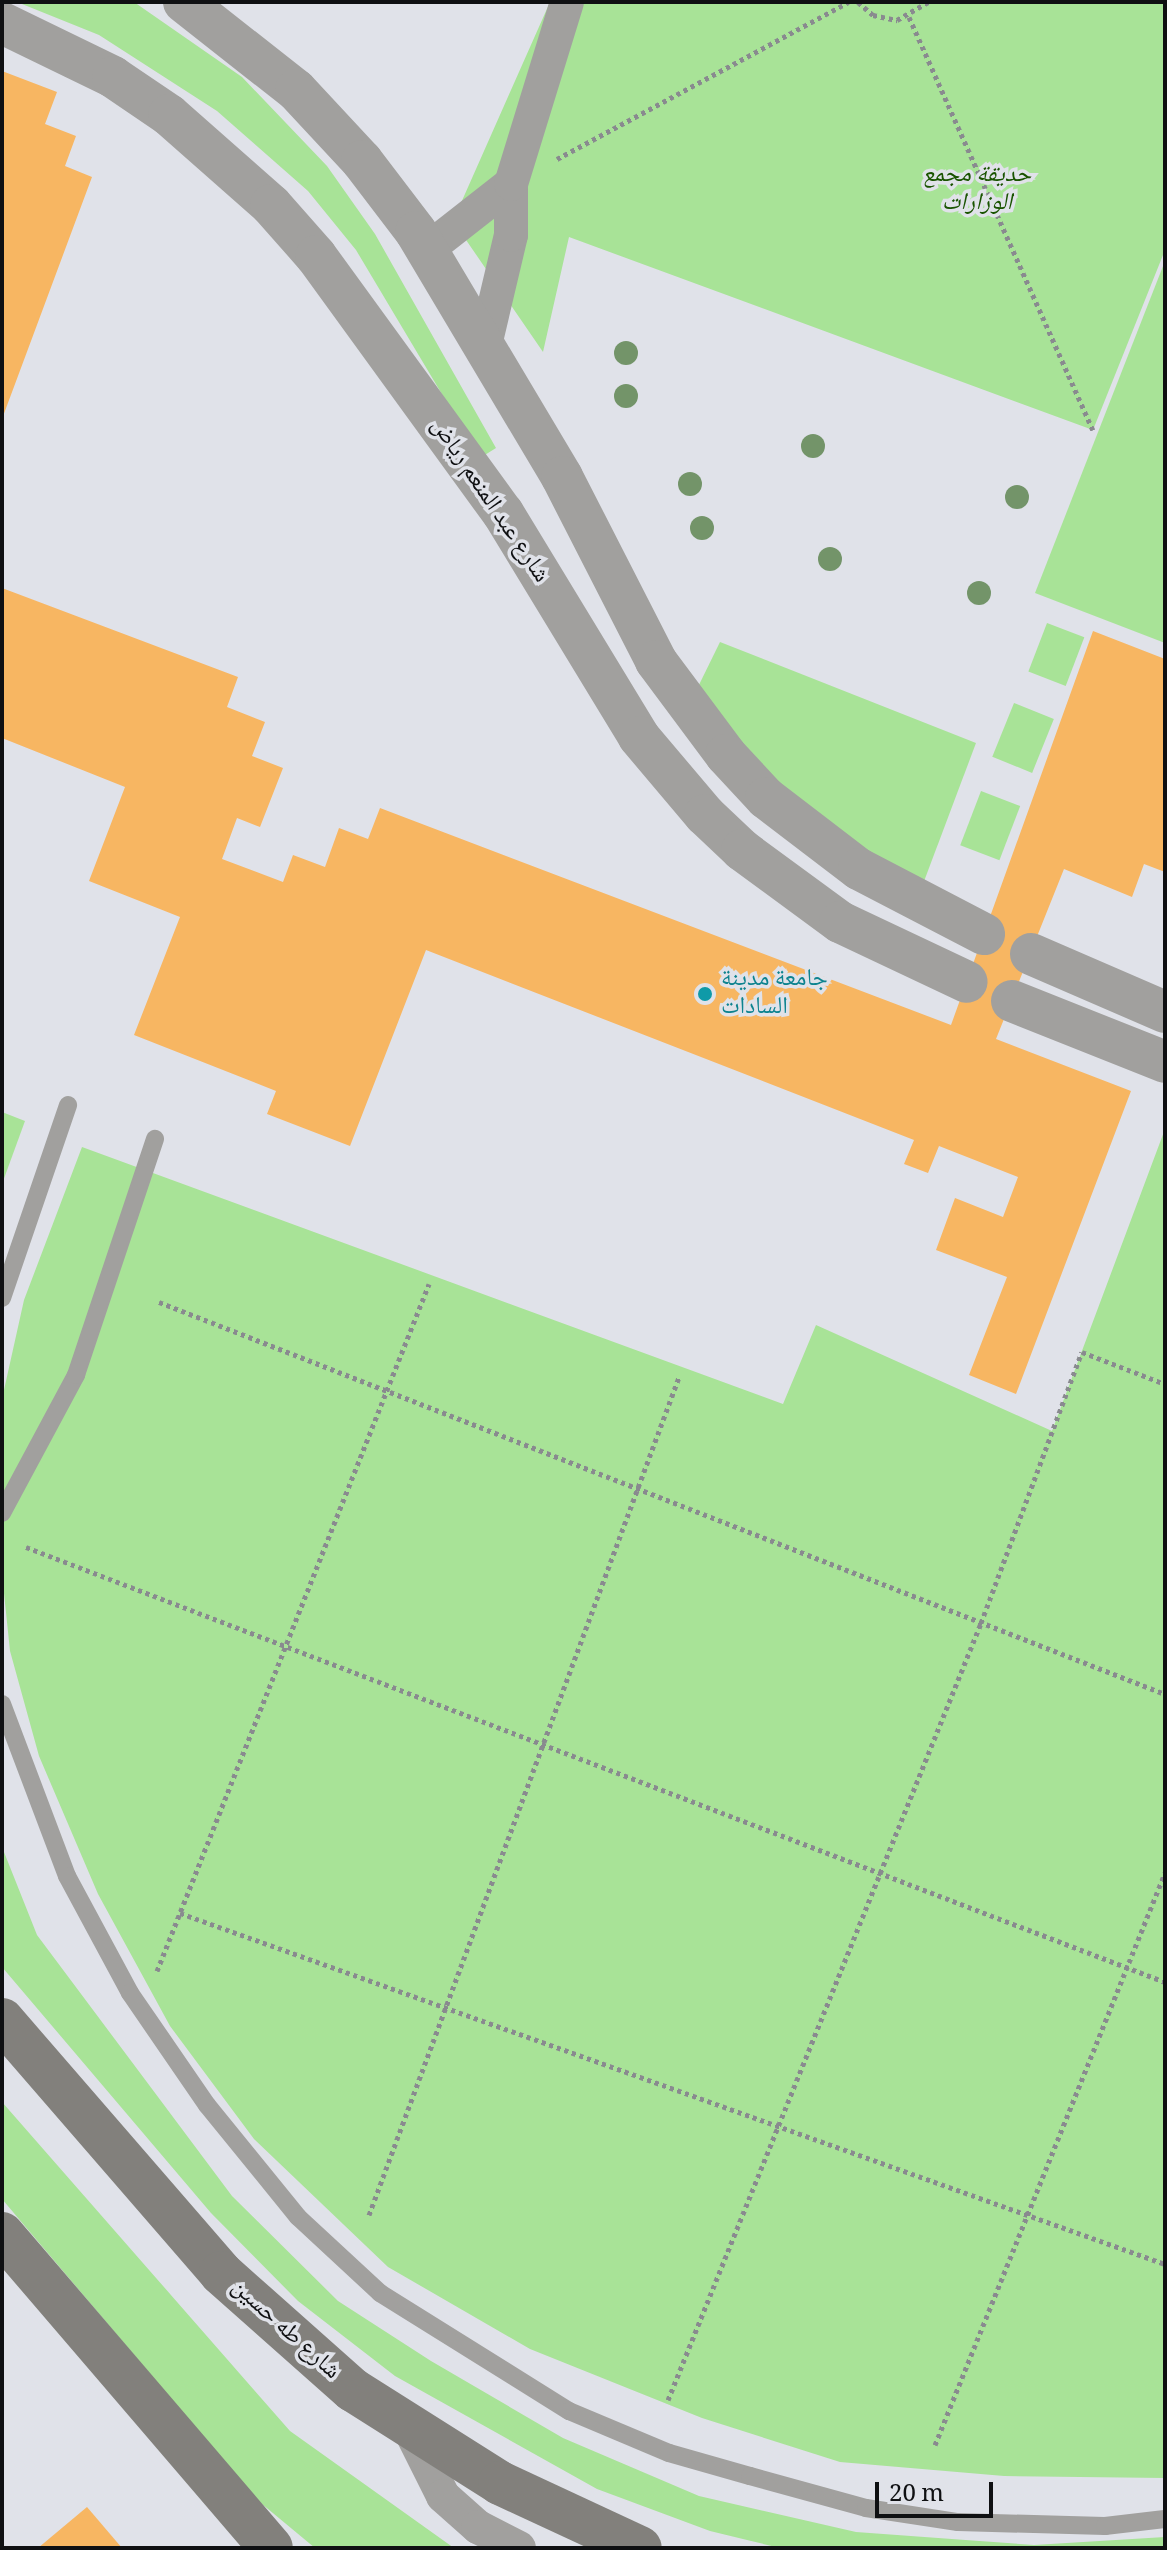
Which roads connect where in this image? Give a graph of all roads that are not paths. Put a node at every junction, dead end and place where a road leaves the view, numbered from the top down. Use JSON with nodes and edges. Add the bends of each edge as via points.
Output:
{"nodes":[{"id":1,"x":184,"y":2,"type":"edge"},
{"id":2,"x":567,"y":2,"type":"edge"},
{"id":3,"x":2,"y":23,"type":"edge"},
{"id":4,"x":511,"y":184,"type":"junction"},
{"id":5,"x":428,"y":249,"type":"junction"},
{"id":6,"x":485,"y":345,"type":"junction"},
{"id":7,"x":562,"y":477,"type":"junction"},
{"id":8,"x":503,"y":513,"type":"junction"},
{"id":9,"x":984,"y":934,"type":"dead end"},
{"id":10,"x":1031,"y":954,"type":"dead end"},
{"id":11,"x":967,"y":982,"type":"dead end"},
{"id":12,"x":1012,"y":1001,"type":"dead end"},
{"id":13,"x":1165,"y":1012,"type":"edge"},
{"id":14,"x":1165,"y":1062,"type":"edge"},
{"id":15,"x":68,"y":1105,"type":"dead end"},
{"id":16,"x":155,"y":1139,"type":"dead end"},
{"id":17,"x":2,"y":1298,"type":"edge"},
{"id":18,"x":2,"y":1513,"type":"edge"},
{"id":19,"x":2,"y":1704,"type":"edge"},
{"id":20,"x":2,"y":2020,"type":"edge"},
{"id":21,"x":2,"y":2234,"type":"edge"},
{"id":22,"x":409,"y":2428,"type":"junction"},
{"id":23,"x":1165,"y":2519,"type":"edge"},
{"id":24,"x":271,"y":2548,"type":"edge"},
{"id":25,"x":519,"y":2548,"type":"edge"},
{"id":26,"x":640,"y":2548,"type":"edge"}],
"edges":[{"from":1,"to":5,"type":"street","via":[[296,90],[362,161]]},
{"from":2,"to":4,"type":"street"},
{"from":3,"to":8,"type":"street","name":"شارع عبد المنعم رياض","via":[[57,46],[158,107],[271,205],[316,256]]},
{"from":4,"to":5,"type":"street"},
{"from":4,"to":6,"type":"street","via":[[511,235]]},
{"from":5,"to":6,"type":"street"},
{"from":6,"to":7,"type":"street"},
{"from":7,"to":8,"type":"street"},
{"from":7,"to":9,"type":"street","via":[[656,661],[726,755],[766,798],[859,869]]},
{"from":8,"to":11,"type":"street","name":"شارع عبد المنعم رياض","via":[[639,737],[705,815],[753,860],[840,922]]},
{"from":10,"to":13,"type":"street"},
{"from":12,"to":14,"type":"street"},
{"from":15,"to":17,"type":"lane"},
{"from":16,"to":18,"type":"lane","via":[[76,1375]]},
{"from":19,"to":23,"type":"lane","via":[[67,1876],[130,1993],[207,2105],[298,2217],[380,2293],[569,2411],[669,2453],[866,2508],[958,2522],[1105,2526]]},
{"from":20,"to":22,"type":"main road","name":"شارع طه حسين","via":[[221,2273],[353,2390]]},
{"from":21,"to":24,"type":"main road"},
{"from":22,"to":25,"type":"street","via":[[443,2496],[478,2527]]},
{"from":22,"to":26,"type":"main road","name":"شارع طه حسين","via":[[500,2483]]}]}
